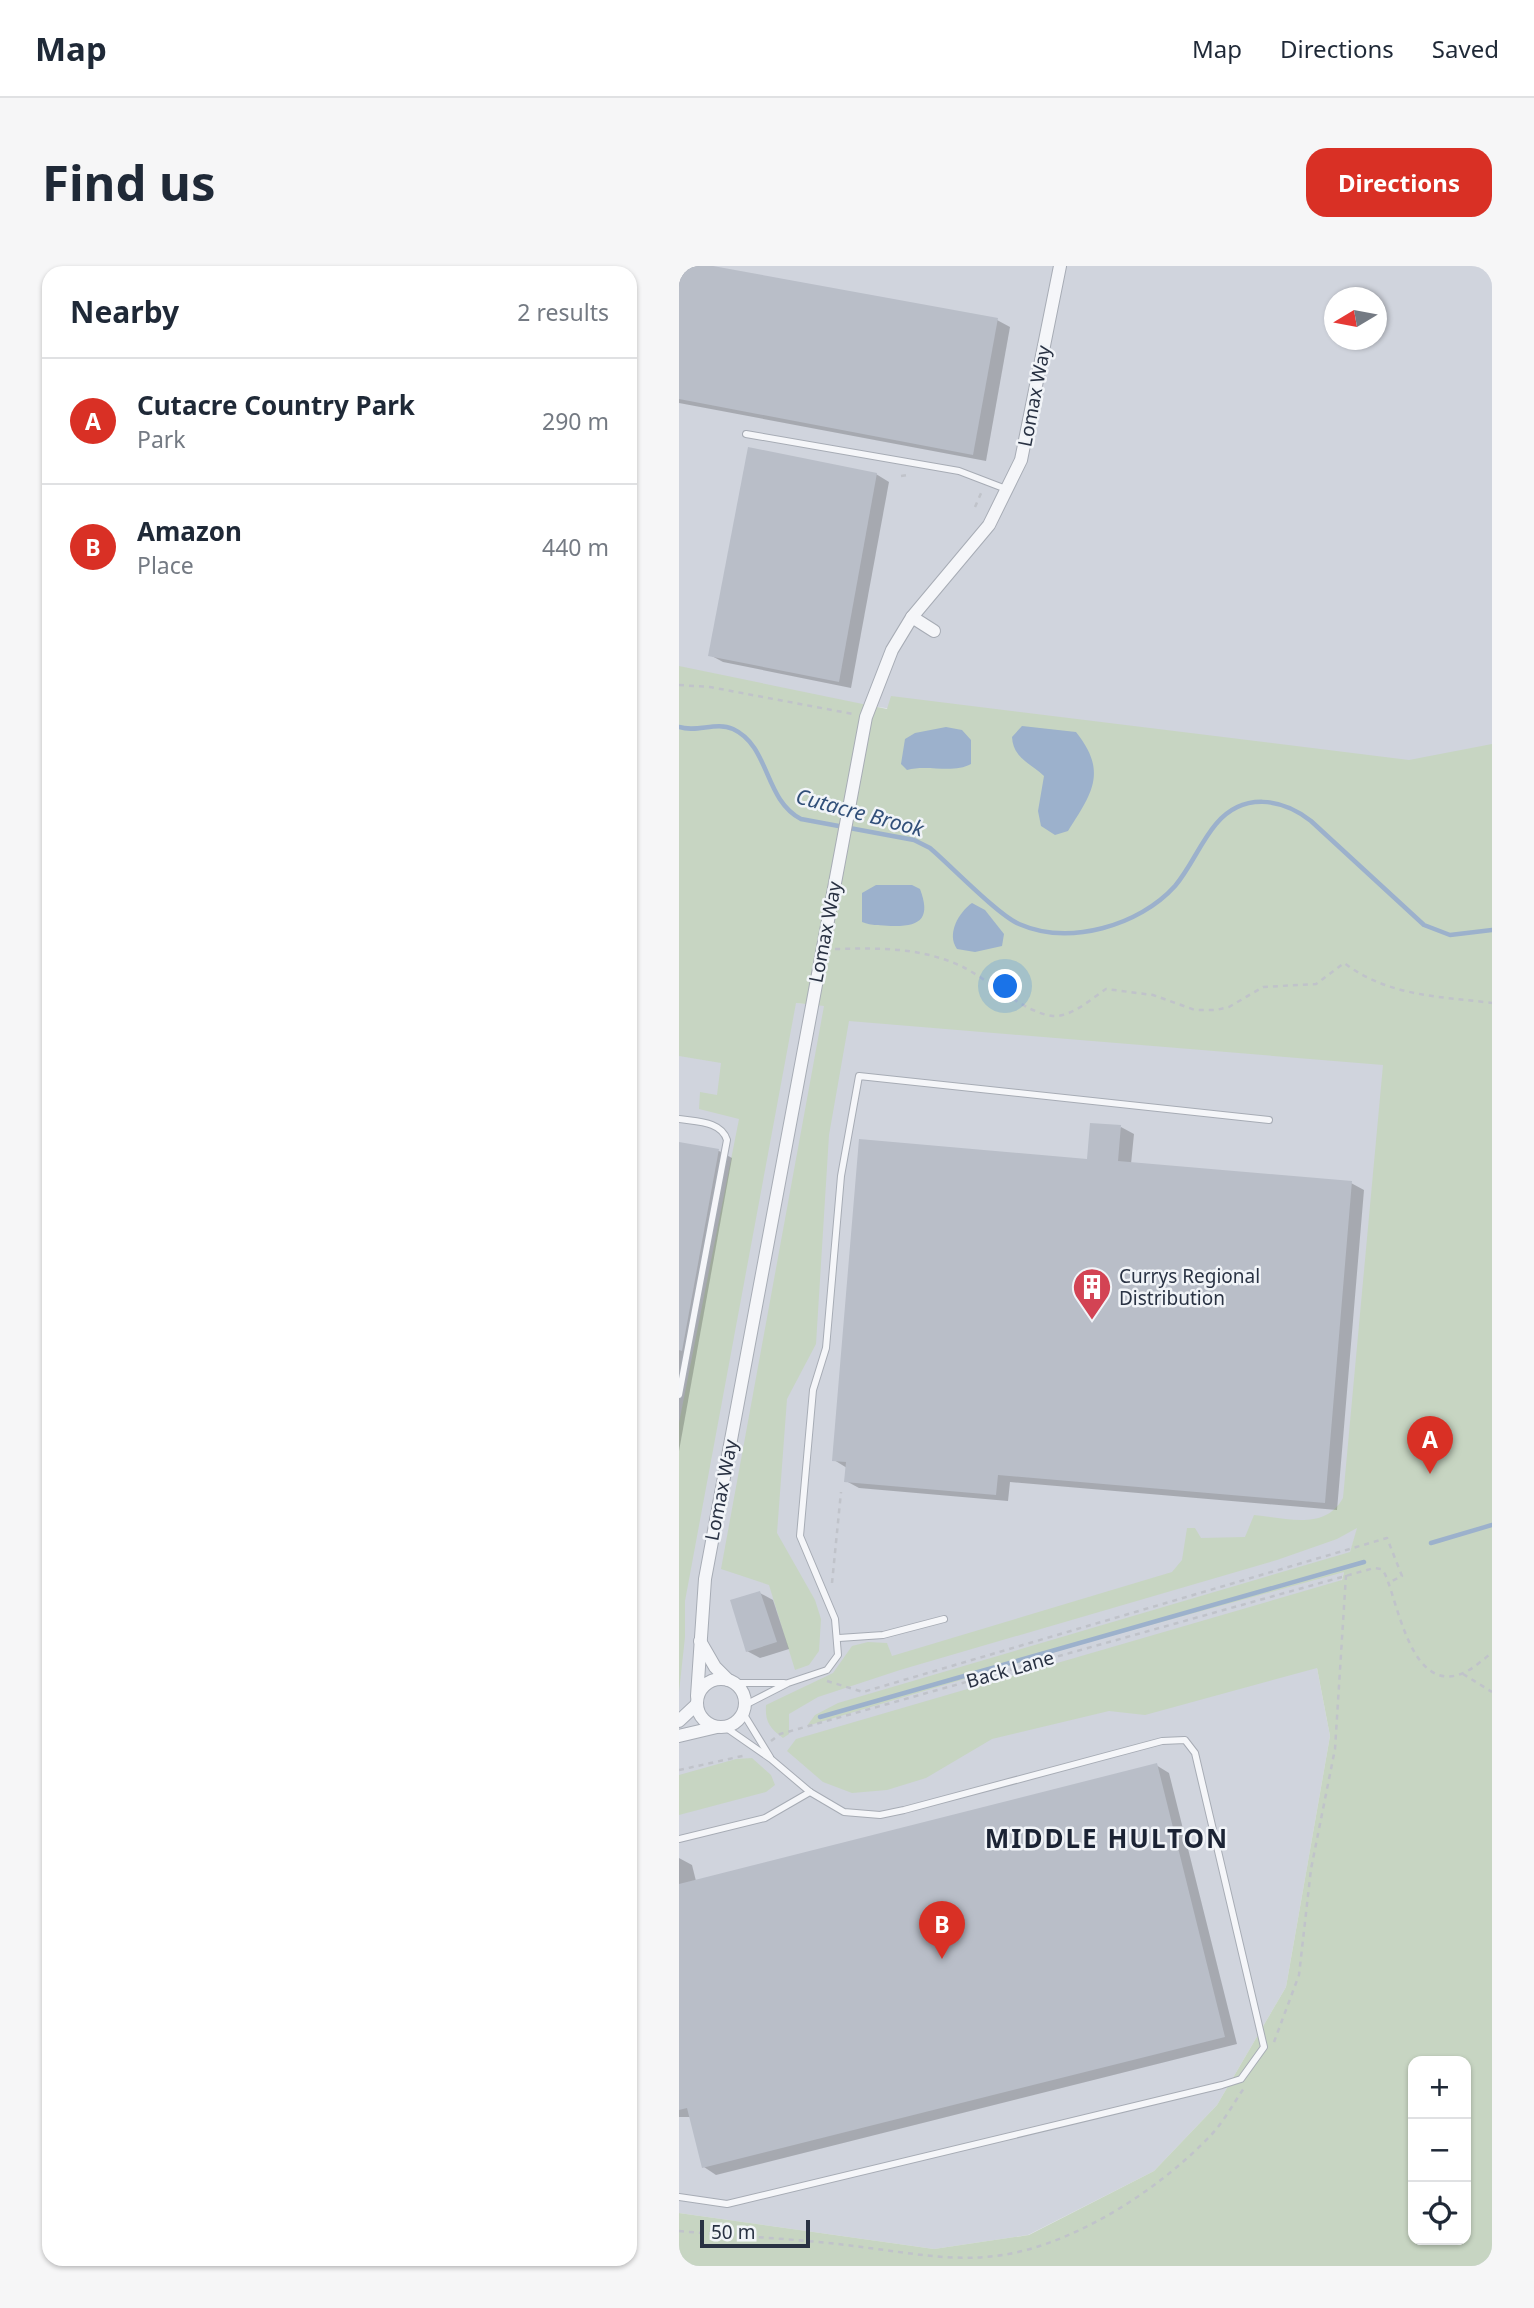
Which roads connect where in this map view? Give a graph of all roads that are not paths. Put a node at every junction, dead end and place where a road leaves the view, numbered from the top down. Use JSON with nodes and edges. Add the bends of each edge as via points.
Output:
{"nodes":[{"id":1,"x":1060,"y":266,"type":"edge"},
{"id":2,"x":746,"y":434,"type":"dead end"},
{"id":3,"x":1008,"y":489,"type":"junction"},
{"id":4,"x":912,"y":617,"type":"junction"},
{"id":5,"x":934,"y":631,"type":"dead end"},
{"id":6,"x":679,"y":1119,"type":"edge"},
{"id":7,"x":1269,"y":1120,"type":"dead end"},
{"id":8,"x":679,"y":1395,"type":"edge"},
{"id":9,"x":944,"y":1619,"type":"dead end"},
{"id":10,"x":839,"y":1638,"type":"junction"},
{"id":11,"x":700,"y":1641,"type":"junction"},
{"id":12,"x":731,"y":1681,"type":"junction"},
{"id":13,"x":788,"y":1683,"type":"junction"},
{"id":14,"x":697,"y":1700,"type":"junction"},
{"id":15,"x":744,"y":1709,"type":"junction"},
{"id":16,"x":679,"y":1721,"type":"edge"},
{"id":17,"x":721,"y":1727,"type":"junction"},
{"id":18,"x":679,"y":1735,"type":"edge"},
{"id":19,"x":761,"y":1749,"type":"junction"},
{"id":20,"x":810,"y":1792,"type":"junction"},
{"id":21,"x":679,"y":1839,"type":"edge"},
{"id":22,"x":679,"y":2197,"type":"edge"}],
"edges":[{"from":1,"to":3,"type":"street","name":"Lomax Way","via":[[1028,434]]},
{"from":2,"to":3,"type":"lane","via":[[960,471]]},
{"from":3,"to":4,"type":"street","name":"Lomax Way","via":[[989,525]]},
{"from":4,"to":5,"type":"street"},
{"from":4,"to":11,"type":"street","name":"Lomax Way","via":[[871,700],[851,793],[705,1578]]},
{"from":6,"to":8,"type":"lane","via":[[717,1126],[727,1140]]},
{"from":7,"to":10,"type":"lane","via":[[859,1076],[841,1176],[826,1348],[813,1390],[800,1536]]},
{"from":9,"to":10,"type":"lane","via":[[883,1635]]},
{"from":10,"to":13,"type":"lane","via":[[838,1655],[827,1670]]},
{"from":11,"to":12,"type":"street","via":[[715,1667]]},
{"from":11,"to":14,"type":"street","name":"Lomax Way"},
{"from":12,"to":13,"type":"lane"},
{"from":12,"to":14,"type":"street","via":[[713,1680]]},
{"from":12,"to":15,"type":"street","via":[[743,1692]]},
{"from":13,"to":15,"type":"lane"},
{"from":14,"to":16,"type":"street"},
{"from":14,"to":17,"type":"street","via":[[703,1720]]},
{"from":15,"to":17,"type":"street","via":[[739,1719]]},
{"from":15,"to":19,"type":"lane"},
{"from":17,"to":18,"type":"street"},
{"from":17,"to":19,"type":"lane"},
{"from":19,"to":20,"type":"lane"},
{"from":20,"to":21,"type":"lane","via":[[765,1818]]},
{"from":20,"to":22,"type":"lane","via":[[844,1812],[880,1815],[1163,1741],[1185,1740],[1195,1753],[1264,2047],[1241,2079],[1222,2085],[727,2204]]}]}
